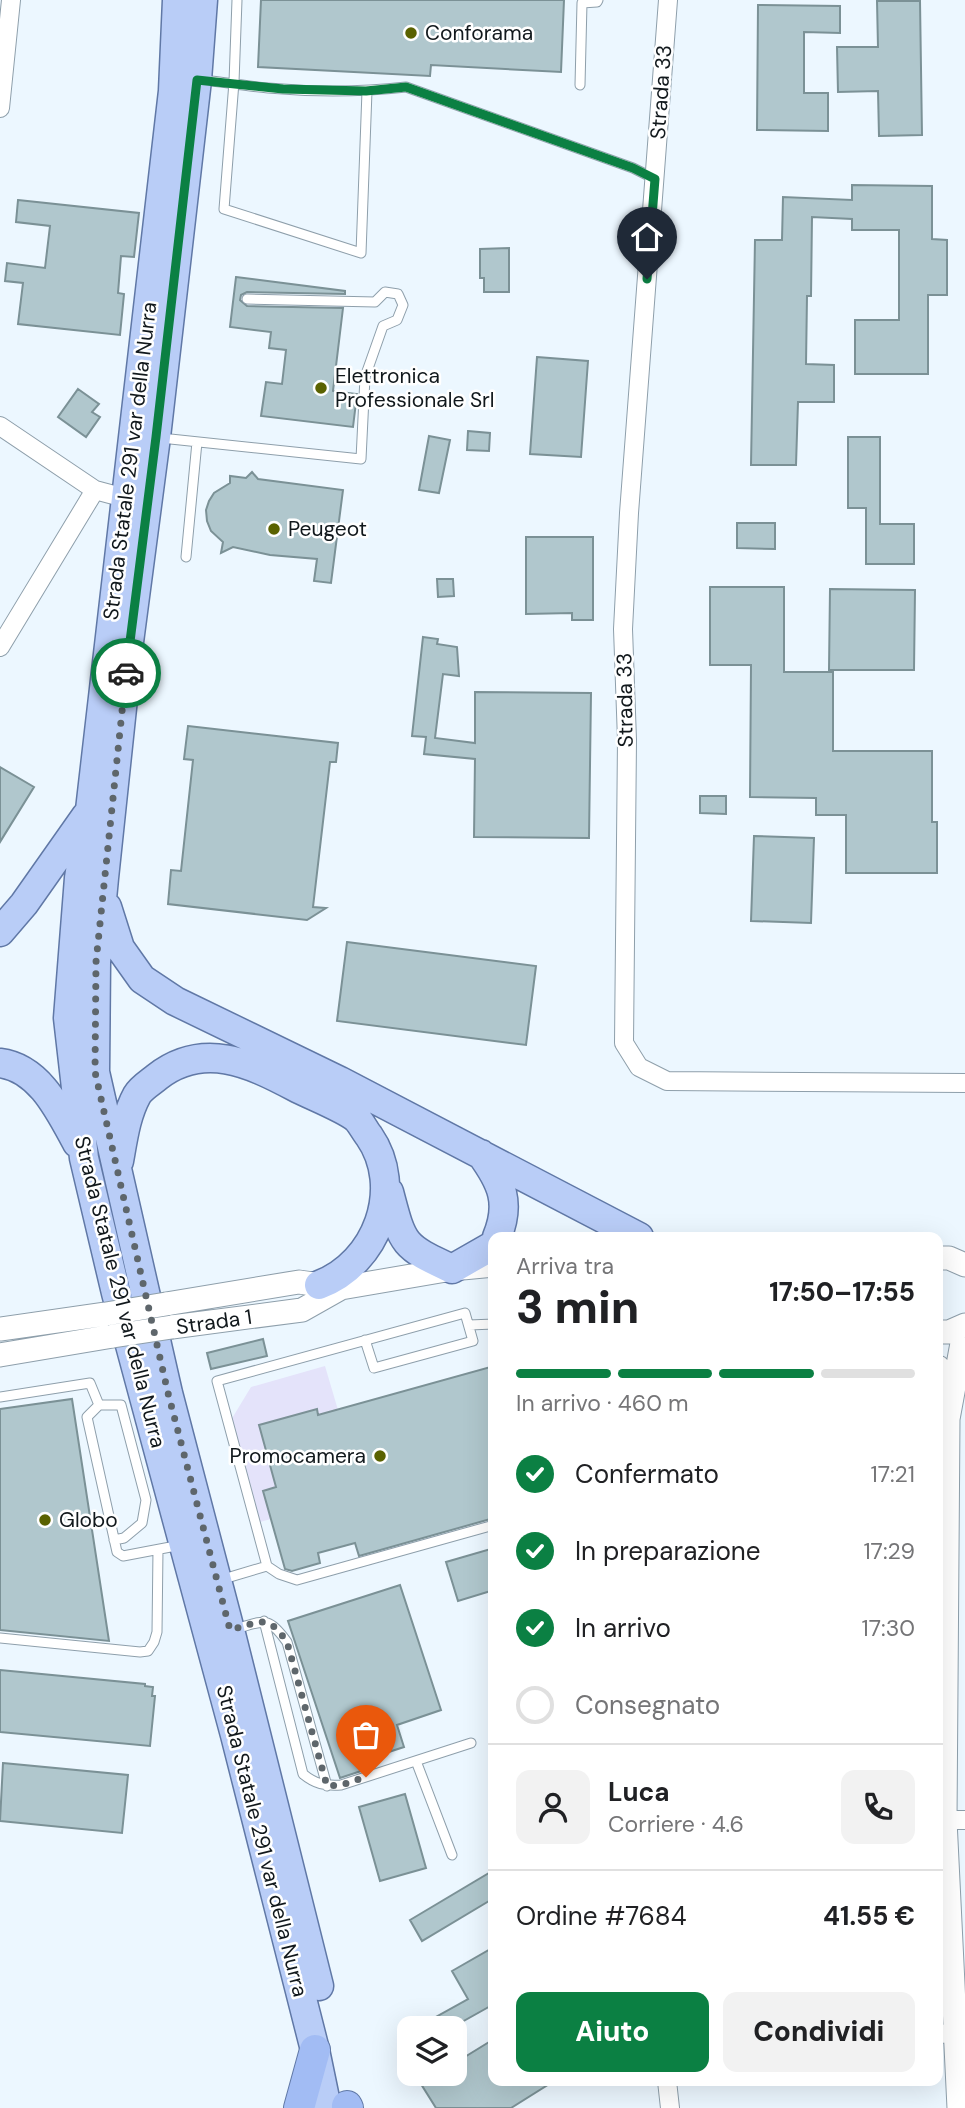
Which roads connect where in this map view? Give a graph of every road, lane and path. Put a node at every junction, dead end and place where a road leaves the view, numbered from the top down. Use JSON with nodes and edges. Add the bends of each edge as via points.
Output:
{"nodes":[{"id":1,"x":11,"y":0,"type":"edge"},
{"id":2,"x":177,"y":0,"type":"edge"},
{"id":3,"x":203,"y":0,"type":"edge"},
{"id":4,"x":237,"y":0,"type":"edge"},
{"id":5,"x":598,"y":0,"type":"edge"},
{"id":6,"x":668,"y":0,"type":"edge"},
{"id":7,"x":197,"y":80,"type":"junction"},
{"id":8,"x":234,"y":82,"type":"junction"},
{"id":9,"x":580,"y":85,"type":"dead end"},
{"id":10,"x":366,"y":91,"type":"junction"},
{"id":11,"x":0,"y":108,"type":"edge"},
{"id":12,"x":655,"y":179,"type":"junction"},
{"id":13,"x":247,"y":299,"type":"dead end"},
{"id":14,"x":0,"y":426,"type":"edge"},
{"id":15,"x":156,"y":437,"type":"junction"},
{"id":16,"x":197,"y":442,"type":"junction"},
{"id":17,"x":95,"y":490,"type":"junction"},
{"id":18,"x":125,"y":498,"type":"junction"},
{"id":19,"x":186,"y":557,"type":"dead end"},
{"id":20,"x":0,"y":647,"type":"edge"},
{"id":21,"x":90,"y":810,"type":"junction"},
{"id":22,"x":104,"y":878,"type":"junction"},
{"id":23,"x":0,"y":932,"type":"edge"},
{"id":24,"x":0,"y":1063,"type":"edge"},
{"id":25,"x":965,"y":1083,"type":"edge"},
{"id":26,"x":481,"y":1154,"type":"junction"},
{"id":27,"x":85,"y":1158,"type":"junction"},
{"id":28,"x":117,"y":1174,"type":"junction"},
{"id":29,"x":387,"y":1183,"type":"junction"},
{"id":30,"x":498,"y":1232,"type":"edge"},
{"id":31,"x":629,"y":1232,"type":"edge"},
{"id":32,"x":488,"y":1248,"type":"edge"},
{"id":33,"x":943,"y":1258,"type":"edge"},
{"id":34,"x":965,"y":1265,"type":"edge"},
{"id":35,"x":488,"y":1266,"type":"edge"},
{"id":36,"x":452,"y":1269,"type":"junction"},
{"id":37,"x":330,"y":1287,"type":"junction"},
{"id":38,"x":488,"y":1324,"type":"edge"},
{"id":39,"x":469,"y":1325,"type":"junction"},
{"id":40,"x":965,"y":1326,"type":"edge"},
{"id":41,"x":0,"y":1329,"type":"edge"},
{"id":42,"x":943,"y":1332,"type":"edge"},
{"id":43,"x":365,"y":1340,"type":"junction"},
{"id":44,"x":0,"y":1355,"type":"edge"},
{"id":45,"x":943,"y":1393,"type":"edge"},
{"id":46,"x":0,"y":1396,"type":"edge"},
{"id":47,"x":99,"y":1405,"type":"junction"},
{"id":48,"x":948,"y":1419,"type":"junction"},
{"id":49,"x":488,"y":1527,"type":"edge"},
{"id":50,"x":114,"y":1540,"type":"junction"},
{"id":51,"x":170,"y":1547,"type":"junction"},
{"id":52,"x":267,"y":1566,"type":"junction"},
{"id":53,"x":216,"y":1581,"type":"junction"},
{"id":54,"x":264,"y":1621,"type":"junction"},
{"id":55,"x":230,"y":1630,"type":"junction"},
{"id":56,"x":0,"y":1638,"type":"edge"},
{"id":57,"x":471,"y":1743,"type":"dead end"},
{"id":58,"x":416,"y":1761,"type":"junction"},
{"id":59,"x":327,"y":1786,"type":"junction"},
{"id":60,"x":955,"y":1820,"type":"edge"},
{"id":61,"x":452,"y":1855,"type":"dead end"},
{"id":62,"x":947,"y":2033,"type":"edge"},
{"id":63,"x":315,"y":2050,"type":"junction"},
{"id":64,"x":668,"y":2086,"type":"edge"},
{"id":65,"x":299,"y":2108,"type":"edge"},
{"id":66,"x":342,"y":2108,"type":"edge"},
{"id":67,"x":670,"y":2108,"type":"edge"},
{"id":68,"x":960,"y":2108,"type":"edge"}],
"edges":[{"from":1,"to":11,"type":"street"},
{"from":2,"to":18,"type":"main road","name":"Strada Statale 291 var della Nurra","via":[[173,91]]},
{"from":3,"to":7,"type":"main road","name":"Strada Statale 291 var della Nurra"},
{"from":4,"to":8,"type":"lane"},
{"from":5,"to":9,"type":"lane","via":[[582,3]]},
{"from":6,"to":12,"type":"street","name":"Strada 33"},
{"from":7,"to":8,"type":"lane"},
{"from":7,"to":15,"type":"main road","name":"Strada Statale 291 var della Nurra"},
{"from":8,"to":10,"type":"lane","via":[[265,88]]},
{"from":8,"to":10,"type":"lane","via":[[224,209],[360,253]]},
{"from":10,"to":12,"type":"lane","via":[[406,87]]},
{"from":12,"to":25,"type":"street","name":"Strada 33","via":[[624,629],[624,1043],[639,1067],[667,1081]]},
{"from":13,"to":16,"type":"lane","via":[[375,302],[384,292],[398,294],[403,305],[397,320],[383,326],[365,377],[361,459]]},
{"from":14,"to":17,"type":"street"},
{"from":15,"to":16,"type":"lane"},
{"from":15,"to":22,"type":"main road","name":"Strada Statale 291 var della Nurra"},
{"from":16,"to":19,"type":"lane"},
{"from":17,"to":18,"type":"street"},
{"from":17,"to":20,"type":"street"},
{"from":18,"to":21,"type":"main road","name":"Strada Statale 291 var della Nurra"},
{"from":21,"to":23,"type":"main road"},
{"from":21,"to":27,"type":"main road","name":"Strada Statale 291 var della Nurra","via":[[79,878],[68,1018]]},
{"from":22,"to":26,"type":"main road","via":[[108,912],[120,948],[142,979],[175,1001]]},
{"from":22,"to":28,"type":"main road","name":"Strada Statale 291 var della Nurra","via":[[96,962],[95,1072]]},
{"from":24,"to":27,"type":"main road","via":[[12,1064],[37,1082]]},
{"from":26,"to":30,"type":"main road","via":[[504,1197]]},
{"from":26,"to":31,"type":"main road"},
{"from":27,"to":51,"type":"main road","name":"Strada Statale 291 var della Nurra"},
{"from":28,"to":29,"type":"main road","via":[[125,1127],[138,1092],[192,1058],[232,1059],[268,1072],[357,1119],[378,1149]]},
{"from":28,"to":53,"type":"main road","name":"Strada Statale 291 var della Nurra"},
{"from":29,"to":36,"type":"main road","via":[[399,1231],[414,1251]]},
{"from":29,"to":37,"type":"main road","via":[[382,1221],[363,1254],[332,1280]]},
{"from":32,"to":36,"type":"main road"},
{"from":33,"to":34,"type":"street"},
{"from":35,"to":36,"type":"street","name":"Strada 1"},
{"from":36,"to":37,"type":"street","name":"Strada 1"},
{"from":37,"to":41,"type":"street","name":"Strada 1","bridge":true,"via":[[299,1282]]},
{"from":37,"to":44,"type":"street","name":"Strada 1","bridge":true,"via":[[302,1310]]},
{"from":38,"to":39,"type":"lane"},
{"from":39,"to":43,"type":"lane","via":[[465,1313]]},
{"from":39,"to":43,"type":"lane","via":[[473,1341],[374,1368]]},
{"from":40,"to":42,"type":"street"},
{"from":40,"to":48,"type":"street"},
{"from":43,"to":52,"type":"lane","via":[[217,1381]]},
{"from":45,"to":48,"type":"street"},
{"from":46,"to":47,"type":"lane","via":[[90,1383]]},
{"from":47,"to":50,"type":"lane","via":[[87,1417]]},
{"from":47,"to":50,"type":"lane","via":[[121,1405],[146,1500],[142,1523]]},
{"from":48,"to":60,"type":"street"},
{"from":49,"to":52,"type":"lane","via":[[297,1580]]},
{"from":50,"to":51,"type":"lane","via":[[123,1556]]},
{"from":51,"to":56,"type":"lane","via":[[157,1632],[148,1651]]},
{"from":51,"to":63,"type":"main road","name":"Strada Statale 291 var della Nurra","via":[[235,1735]]},
{"from":52,"to":53,"type":"lane"},
{"from":53,"to":55,"type":"main road","name":"Strada Statale 291 var della Nurra"},
{"from":54,"to":55,"type":"lane"},
{"from":54,"to":59,"type":"lane","via":[[276,1626],[287,1642]]},
{"from":54,"to":59,"type":"lane","via":[[303,1774]]},
{"from":55,"to":66,"type":"main road","name":"Strada Statale 291 var della Nurra","via":[[298,1899]]},
{"from":57,"to":58,"type":"lane"},
{"from":58,"to":59,"type":"lane"},
{"from":58,"to":61,"type":"lane"},
{"from":60,"to":62,"type":"street"},
{"from":62,"to":68,"type":"street"},
{"from":63,"to":65,"type":"highway"},
{"from":63,"to":66,"type":"main road","name":"Strada Statale 291 var della Nurra"},
{"from":64,"to":67,"type":"street"}]}
